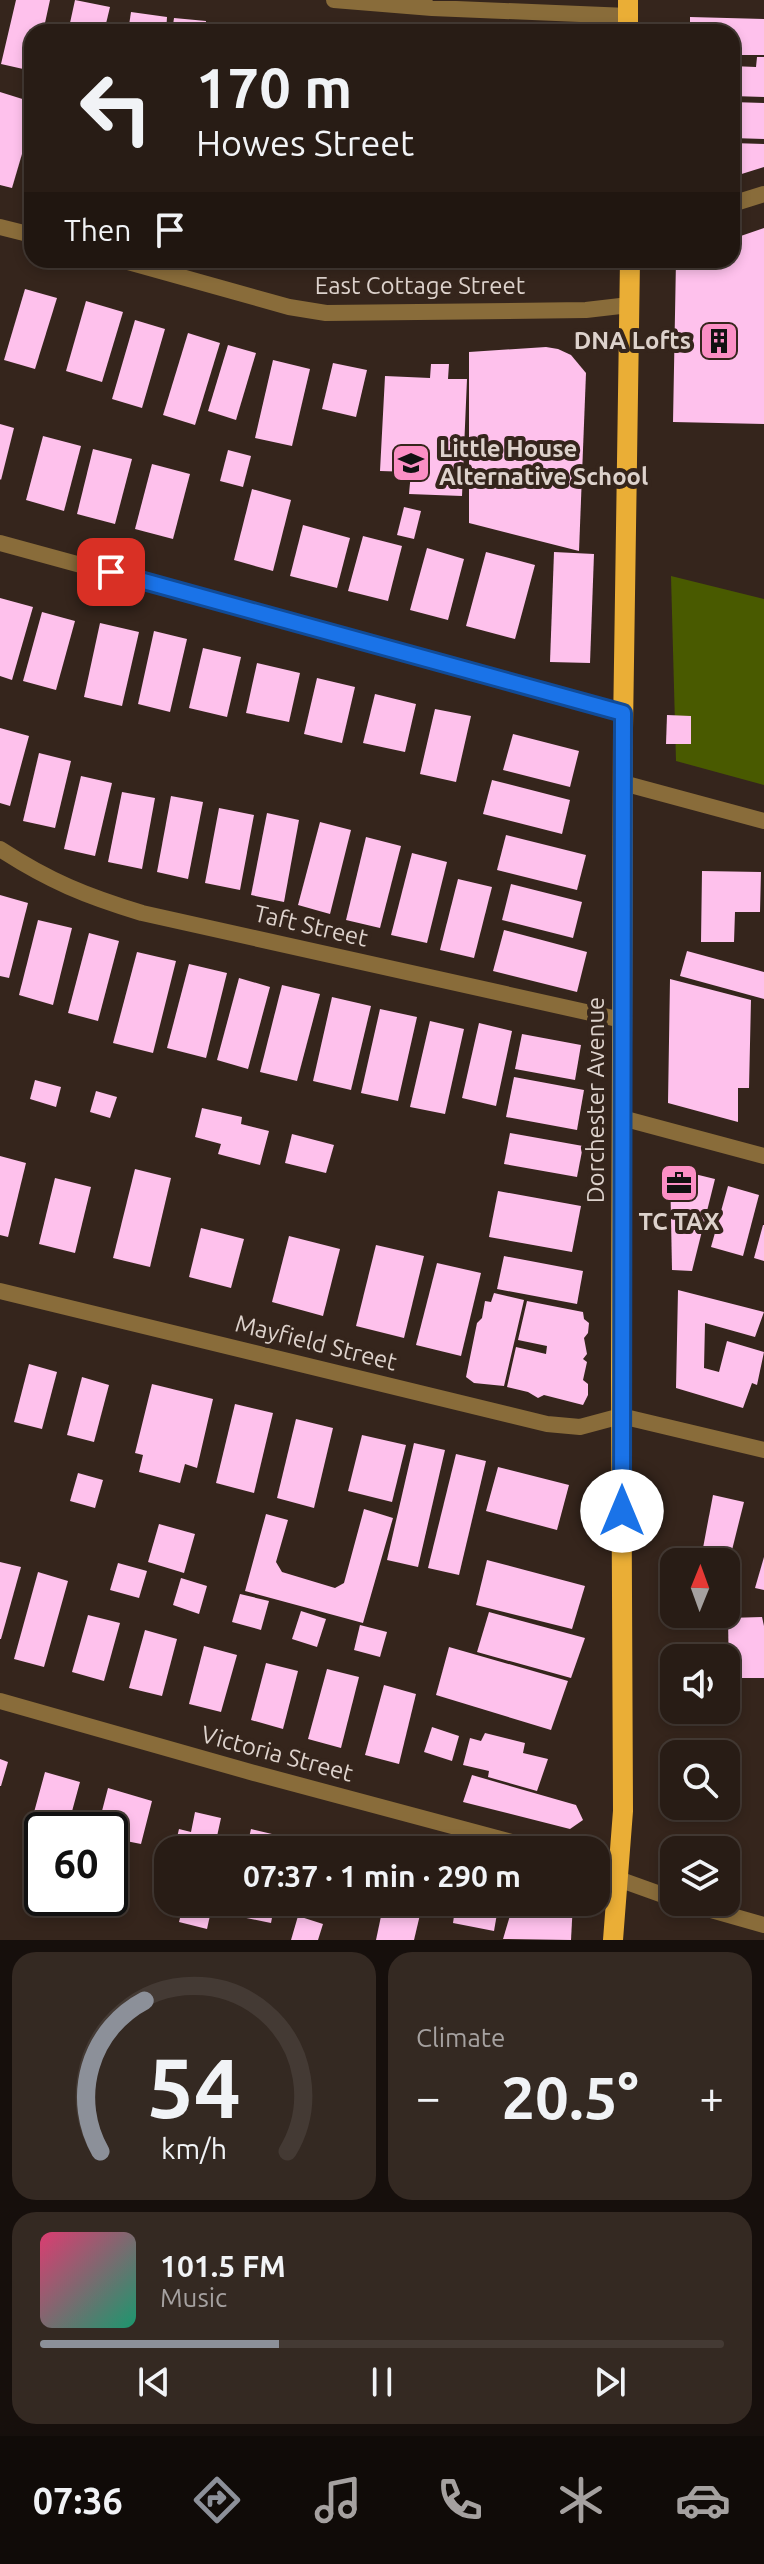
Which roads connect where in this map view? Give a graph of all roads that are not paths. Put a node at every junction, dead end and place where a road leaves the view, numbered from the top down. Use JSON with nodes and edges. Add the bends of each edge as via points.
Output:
{"nodes":[{"id":1,"x":334,"y":0,"type":"edge"},
{"id":2,"x":628,"y":16,"type":"edge"},
{"id":3,"x":764,"y":194,"type":"edge"},
{"id":4,"x":740,"y":202,"type":"edge"},
{"id":5,"x":0,"y":227,"type":"edge"},
{"id":6,"x":24,"y":233,"type":"edge"},
{"id":7,"x":150,"y":268,"type":"edge"},
{"id":8,"x":630,"y":268,"type":"edge"},
{"id":9,"x":629,"y":305,"type":"junction"},
{"id":10,"x":0,"y":543,"type":"edge"},
{"id":11,"x":623,"y":713,"type":"junction"},
{"id":12,"x":623,"y":783,"type":"junction"},
{"id":13,"x":764,"y":821,"type":"edge"},
{"id":14,"x":0,"y":849,"type":"edge"},
{"id":15,"x":622,"y":1020,"type":"junction"},
{"id":16,"x":622,"y":1118,"type":"junction"},
{"id":17,"x":764,"y":1156,"type":"edge"},
{"id":18,"x":0,"y":1291,"type":"edge"},
{"id":19,"x":621,"y":1416,"type":"junction"},
{"id":20,"x":764,"y":1450,"type":"edge"},
{"id":21,"x":0,"y":1701,"type":"edge"},
{"id":22,"x":490,"y":1836,"type":"edge"},
{"id":23,"x":610,"y":1877,"type":"edge"},
{"id":24,"x":619,"y":1881,"type":"junction"},
{"id":25,"x":660,"y":1894,"type":"edge"},
{"id":26,"x":732,"y":1916,"type":"edge"},
{"id":27,"x":764,"y":1925,"type":"edge"},
{"id":28,"x":613,"y":1940,"type":"edge"}],
"edges":[{"from":1,"to":2,"type":"street"},
{"from":3,"to":4,"type":"street"},
{"from":5,"to":6,"type":"street"},
{"from":7,"to":9,"type":"street","name":"East Cottage Street","via":[[326,313]]},
{"from":8,"to":9,"type":"main road","name":"Dorchester Avenue"},
{"from":9,"to":11,"type":"main road","name":"Dorchester Avenue"},
{"from":10,"to":11,"type":"street"},
{"from":11,"to":12,"type":"main road","name":"Dorchester Avenue"},
{"from":12,"to":13,"type":"street"},
{"from":12,"to":15,"type":"main road","name":"Dorchester Avenue"},
{"from":14,"to":15,"type":"street","name":"Taft Street","via":[[82,895],[142,913]]},
{"from":15,"to":16,"type":"main road","name":"Dorchester Avenue"},
{"from":16,"to":17,"type":"street"},
{"from":16,"to":19,"type":"main road","name":"Dorchester Avenue"},
{"from":18,"to":19,"type":"street","name":"Mayfield Street","via":[[547,1424],[580,1427]]},
{"from":19,"to":20,"type":"street"},
{"from":19,"to":24,"type":"main road","name":"Dorchester Avenue"},
{"from":21,"to":22,"type":"street","name":"Victoria Street"},
{"from":23,"to":24,"type":"street"},
{"from":24,"to":25,"type":"street"},
{"from":24,"to":28,"type":"main road","name":"Dorchester Avenue"},
{"from":26,"to":27,"type":"street"}]}
